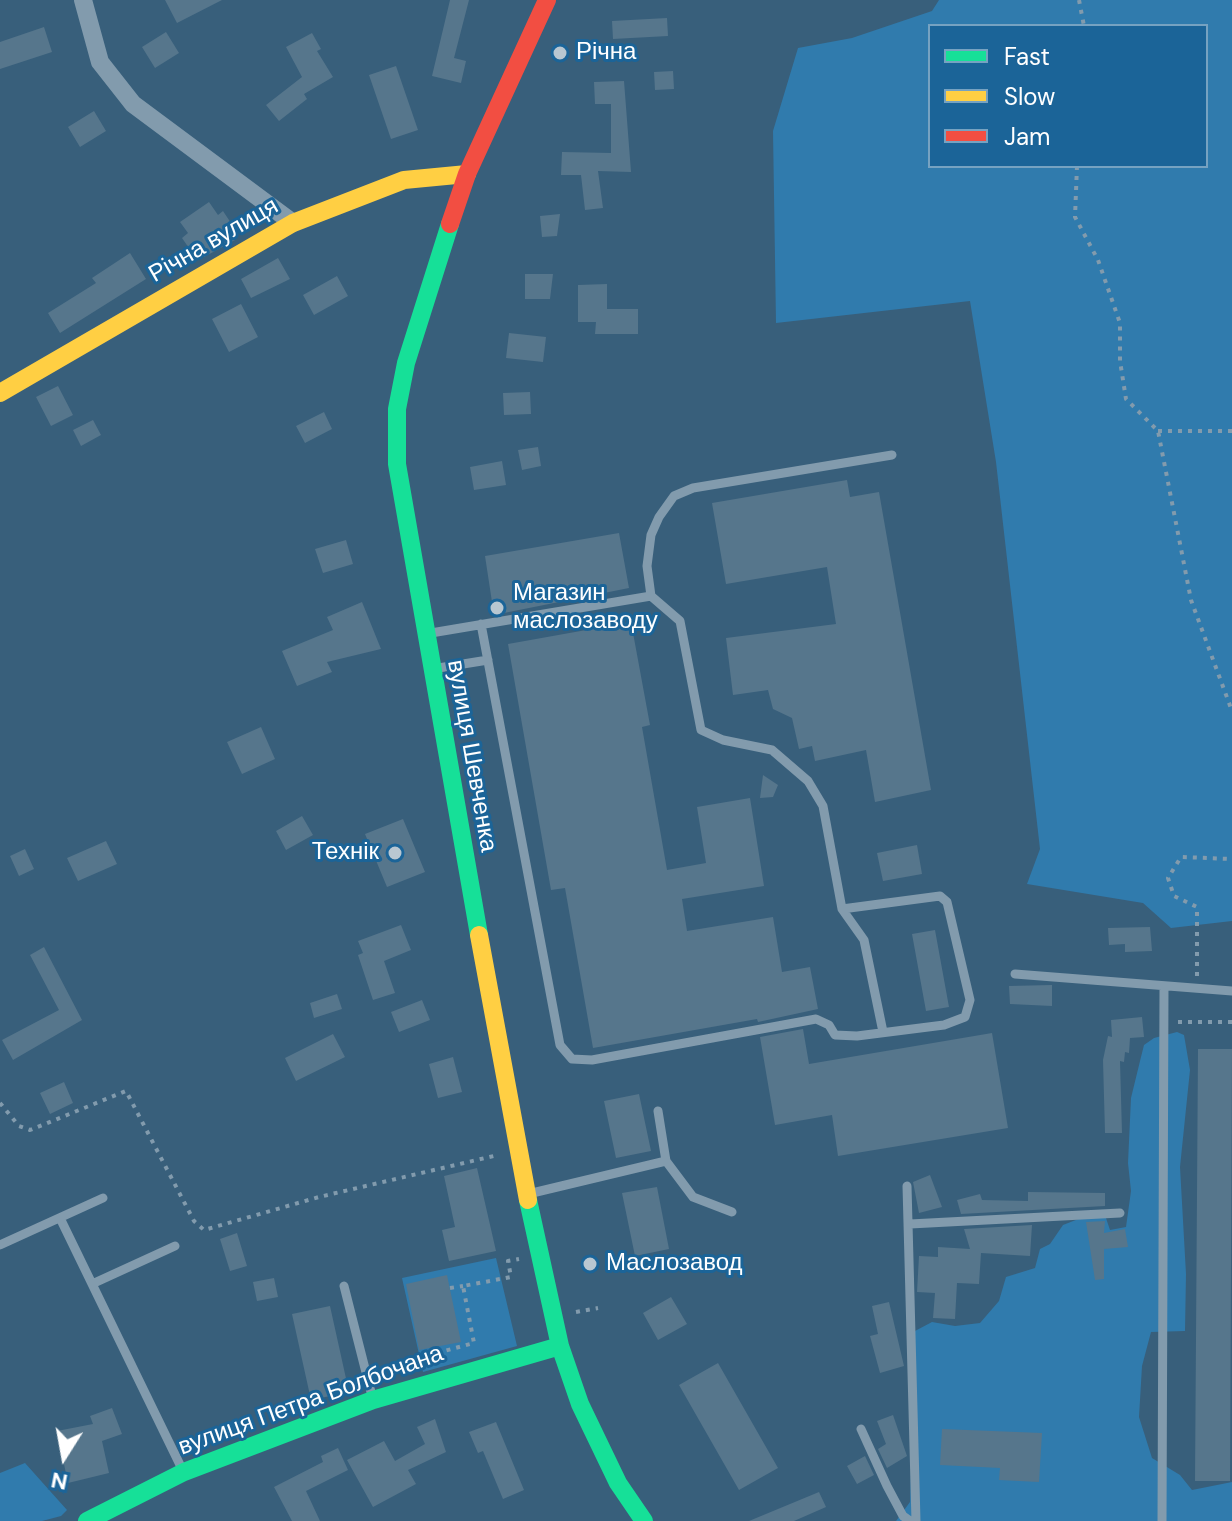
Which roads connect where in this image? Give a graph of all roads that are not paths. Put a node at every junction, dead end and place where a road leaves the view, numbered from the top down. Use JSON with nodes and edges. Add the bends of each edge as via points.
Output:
{"nodes":[{"id":1,"x":83,"y":0,"type":"edge"},
{"id":2,"x":547,"y":0,"type":"edge"},
{"id":3,"x":467,"y":174,"type":"junction"},
{"id":4,"x":293,"y":223,"type":"junction"},
{"id":5,"x":0,"y":393,"type":"edge"},
{"id":6,"x":892,"y":455,"type":"dead end"},
{"id":7,"x":651,"y":596,"type":"junction"},
{"id":8,"x":481,"y":624,"type":"junction"},
{"id":9,"x":425,"y":634,"type":"junction"},
{"id":10,"x":488,"y":660,"type":"junction"},
{"id":11,"x":431,"y":670,"type":"junction"},
{"id":12,"x":842,"y":909,"type":"junction"},
{"id":13,"x":1015,"y":974,"type":"dead end"},
{"id":14,"x":1164,"y":986,"type":"junction"},
{"id":15,"x":1232,"y":991,"type":"edge"},
{"id":16,"x":883,"y":1032,"type":"junction"},
{"id":17,"x":658,"y":1111,"type":"dead end"},
{"id":18,"x":666,"y":1161,"type":"junction"},
{"id":19,"x":907,"y":1186,"type":"dead end"},
{"id":20,"x":527,"y":1194,"type":"junction"},
{"id":21,"x":103,"y":1198,"type":"dead end"},
{"id":22,"x":732,"y":1212,"type":"dead end"},
{"id":23,"x":1120,"y":1213,"type":"dead end"},
{"id":24,"x":60,"y":1218,"type":"junction"},
{"id":25,"x":910,"y":1224,"type":"junction"},
{"id":26,"x":0,"y":1245,"type":"edge"},
{"id":27,"x":175,"y":1246,"type":"dead end"},
{"id":28,"x":92,"y":1284,"type":"junction"},
{"id":29,"x":344,"y":1286,"type":"dead end"},
{"id":30,"x":560,"y":1346,"type":"junction"},
{"id":31,"x":373,"y":1400,"type":"junction"},
{"id":32,"x":861,"y":1429,"type":"dead end"},
{"id":33,"x":184,"y":1472,"type":"junction"},
{"id":34,"x":87,"y":1521,"type":"edge"},
{"id":35,"x":644,"y":1521,"type":"edge"},
{"id":36,"x":913,"y":1521,"type":"edge"},
{"id":37,"x":1162,"y":1521,"type":"edge"}],
"edges":[{"from":1,"to":4,"type":"street","via":[[100,62],[133,104]]},
{"from":2,"to":3,"type":"street","name":"вулиця Шевченка"},
{"from":3,"to":4,"type":"street","name":"Річна вулиця","via":[[404,180]]},
{"from":3,"to":9,"type":"street","name":"вулиця Шевченка","via":[[406,363],[397,409],[397,464]]},
{"from":4,"to":5,"type":"street","name":"Річна вулиця"},
{"from":6,"to":7,"type":"lane","via":[[693,488],[674,496],[651,535]]},
{"from":7,"to":8,"type":"lane"},
{"from":7,"to":12,"type":"lane","via":[[680,621],[701,730],[772,750],[808,781],[823,806]]},
{"from":8,"to":9,"type":"lane"},
{"from":8,"to":10,"type":"lane"},
{"from":9,"to":11,"type":"street","name":"вулиця Шевченка"},
{"from":10,"to":11,"type":"lane"},
{"from":10,"to":16,"type":"lane","via":[[560,1045],[572,1059],[592,1060],[816,1019],[835,1035]]},
{"from":11,"to":20,"type":"street","name":"вулиця Шевченка"},
{"from":12,"to":16,"type":"lane","via":[[864,940]]},
{"from":12,"to":16,"type":"lane","via":[[940,896],[947,902],[970,1000],[965,1017],[944,1025]]},
{"from":13,"to":14,"type":"lane"},
{"from":14,"to":15,"type":"lane"},
{"from":14,"to":37,"type":"lane"},
{"from":17,"to":18,"type":"lane"},
{"from":18,"to":20,"type":"lane"},
{"from":18,"to":22,"type":"lane","via":[[693,1197]]},
{"from":19,"to":25,"type":"lane"},
{"from":20,"to":30,"type":"street","name":"вулиця Шевченка"},
{"from":21,"to":24,"type":"lane"},
{"from":23,"to":25,"type":"lane"},
{"from":24,"to":26,"type":"lane"},
{"from":24,"to":28,"type":"lane"},
{"from":25,"to":36,"type":"lane"},
{"from":27,"to":28,"type":"lane"},
{"from":28,"to":33,"type":"lane"},
{"from":29,"to":31,"type":"lane"},
{"from":30,"to":31,"type":"street","name":"вулиця Петра Болбочана"},
{"from":30,"to":35,"type":"street","name":"вулиця Шевченка","via":[[580,1404],[618,1483]]},
{"from":31,"to":33,"type":"street","name":"вулиця Петра Болбочана"},
{"from":32,"to":36,"type":"lane","via":[[898,1506]]},
{"from":33,"to":34,"type":"street","name":"вулиця Петра Болбочана"}]}
